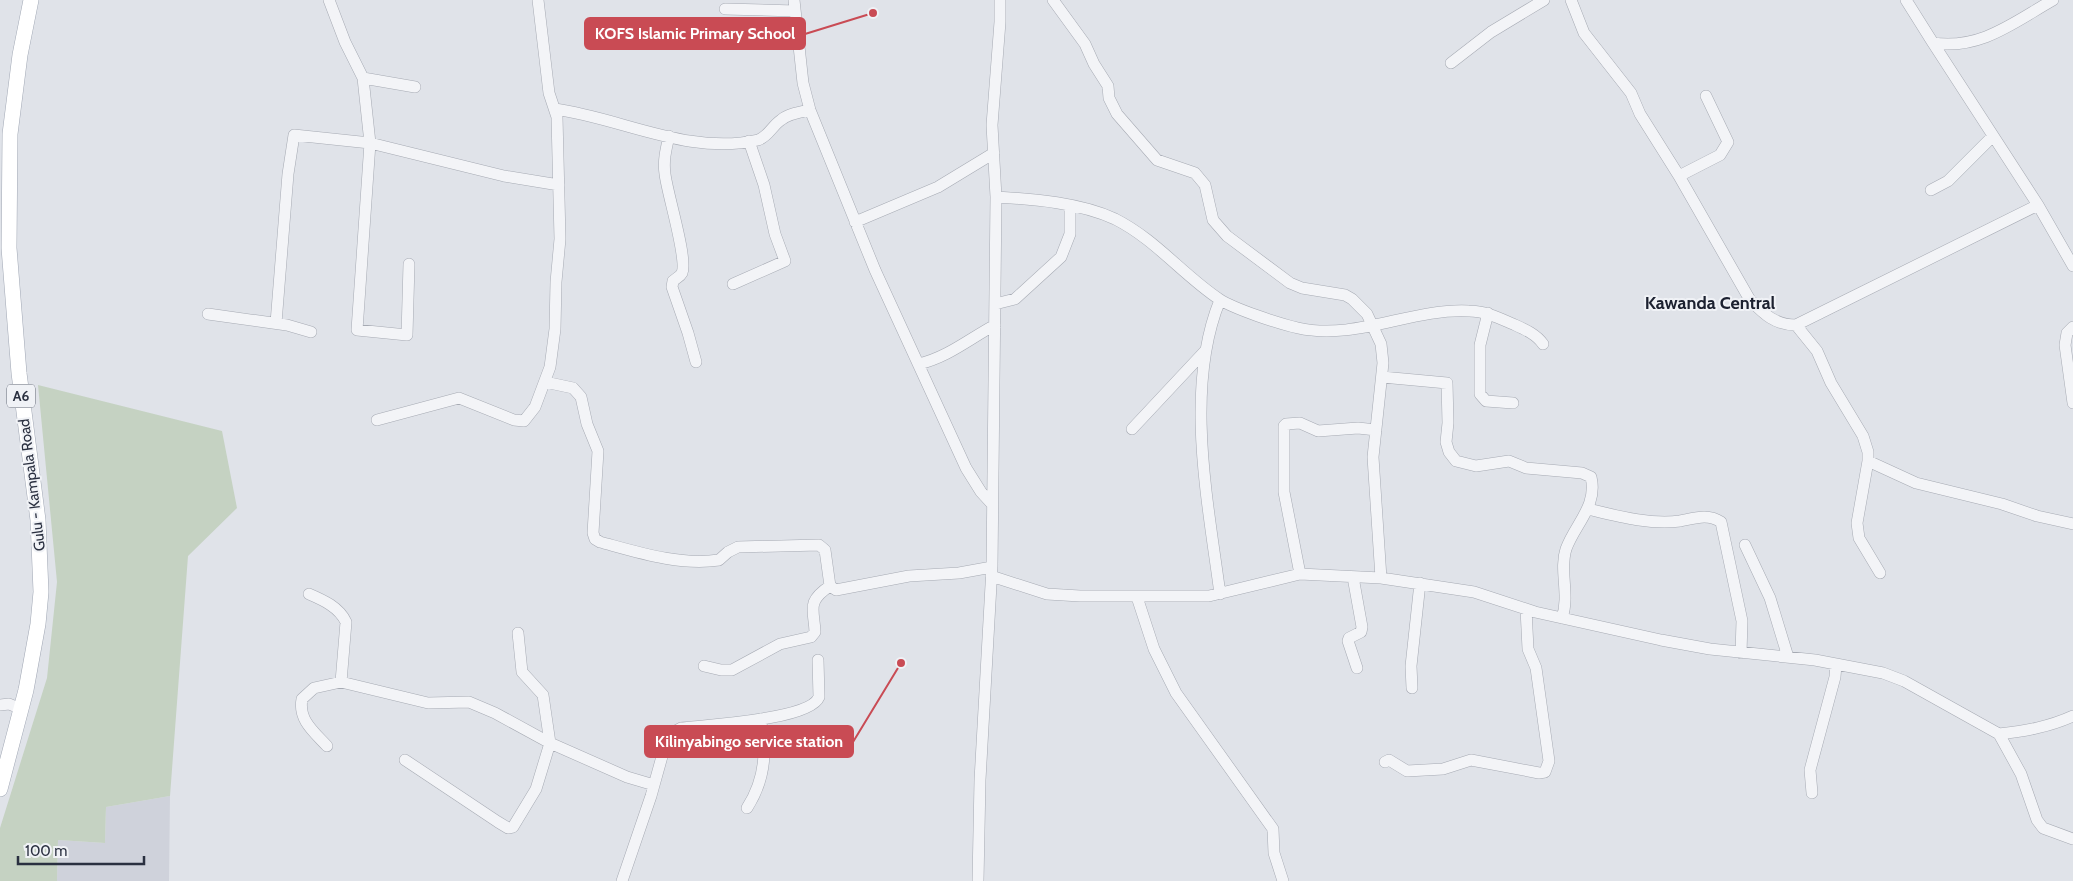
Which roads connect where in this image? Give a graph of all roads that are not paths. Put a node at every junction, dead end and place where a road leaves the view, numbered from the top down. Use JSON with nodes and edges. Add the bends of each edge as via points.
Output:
{"nodes":[{"id":1,"x":31,"y":0,"type":"edge"},
{"id":2,"x":329,"y":0,"type":"edge"},
{"id":3,"x":538,"y":0,"type":"edge"},
{"id":4,"x":1000,"y":0,"type":"edge"},
{"id":5,"x":1053,"y":0,"type":"edge"},
{"id":6,"x":1544,"y":0,"type":"edge"},
{"id":7,"x":1571,"y":0,"type":"edge"},
{"id":8,"x":1906,"y":0,"type":"edge"},
{"id":9,"x":2054,"y":0,"type":"edge"},
{"id":10,"x":794,"y":5,"type":"edge"},
{"id":11,"x":725,"y":9,"type":"dead end"},
{"id":12,"x":1933,"y":43,"type":"junction"},
{"id":13,"x":1450,"y":63,"type":"dead end"},
{"id":14,"x":363,"y":78,"type":"junction"},
{"id":15,"x":415,"y":87,"type":"dead end"},
{"id":16,"x":1706,"y":96,"type":"dead end"},
{"id":17,"x":555,"y":109,"type":"junction"},
{"id":18,"x":810,"y":110,"type":"junction"},
{"id":19,"x":5,"y":135,"type":"edge"},
{"id":20,"x":668,"y":136,"type":"junction"},
{"id":21,"x":1992,"y":137,"type":"junction"},
{"id":22,"x":749,"y":141,"type":"junction"},
{"id":23,"x":370,"y":143,"type":"junction"},
{"id":24,"x":994,"y":153,"type":"junction"},
{"id":25,"x":1680,"y":176,"type":"junction"},
{"id":26,"x":559,"y":185,"type":"junction"},
{"id":27,"x":1931,"y":190,"type":"dead end"},
{"id":28,"x":996,"y":197,"type":"junction"},
{"id":29,"x":1070,"y":205,"type":"junction"},
{"id":30,"x":2038,"y":205,"type":"junction"},
{"id":31,"x":856,"y":222,"type":"junction"},
{"id":32,"x":5,"y":251,"type":"edge"},
{"id":33,"x":408,"y":264,"type":"dead end"},
{"id":34,"x":2073,"y":266,"type":"edge"},
{"id":35,"x":733,"y":284,"type":"dead end"},
{"id":36,"x":1220,"y":300,"type":"junction"},
{"id":37,"x":995,"y":304,"type":"junction"},
{"id":38,"x":1488,"y":313,"type":"junction"},
{"id":39,"x":208,"y":314,"type":"dead end"},
{"id":40,"x":276,"y":323,"type":"junction"},
{"id":41,"x":995,"y":325,"type":"junction"},
{"id":42,"x":1372,"y":325,"type":"junction"},
{"id":43,"x":1796,"y":325,"type":"junction"},
{"id":44,"x":2073,"y":327,"type":"edge"},
{"id":45,"x":311,"y":332,"type":"dead end"},
{"id":46,"x":1544,"y":344,"type":"dead end"},
{"id":47,"x":1205,"y":351,"type":"junction"},
{"id":48,"x":696,"y":362,"type":"dead end"},
{"id":49,"x":919,"y":364,"type":"junction"},
{"id":50,"x":1382,"y":377,"type":"junction"},
{"id":51,"x":545,"y":382,"type":"junction"},
{"id":52,"x":1513,"y":403,"type":"dead end"},
{"id":53,"x":2073,"y":403,"type":"edge"},
{"id":54,"x":377,"y":420,"type":"dead end"},
{"id":55,"x":1132,"y":428,"type":"dead end"},
{"id":56,"x":1376,"y":430,"type":"junction"},
{"id":57,"x":1868,"y":461,"type":"junction"},
{"id":58,"x":992,"y":504,"type":"junction"},
{"id":59,"x":1588,"y":509,"type":"junction"},
{"id":60,"x":2073,"y":524,"type":"edge"},
{"id":61,"x":1745,"y":545,"type":"dead end"},
{"id":62,"x":992,"y":571,"type":"junction"},
{"id":63,"x":1880,"y":573,"type":"dead end"},
{"id":64,"x":1300,"y":574,"type":"junction"},
{"id":65,"x":1353,"y":577,"type":"junction"},
{"id":66,"x":1381,"y":578,"type":"junction"},
{"id":67,"x":1420,"y":583,"type":"junction"},
{"id":68,"x":830,"y":586,"type":"junction"},
{"id":69,"x":309,"y":594,"type":"dead end"},
{"id":70,"x":1220,"y":594,"type":"junction"},
{"id":71,"x":1137,"y":597,"type":"junction"},
{"id":72,"x":1526,"y":609,"type":"junction"},
{"id":73,"x":1562,"y":618,"type":"junction"},
{"id":74,"x":518,"y":633,"type":"dead end"},
{"id":75,"x":1741,"y":653,"type":"junction"},
{"id":76,"x":1788,"y":657,"type":"junction"},
{"id":77,"x":818,"y":660,"type":"dead end"},
{"id":78,"x":1836,"y":664,"type":"junction"},
{"id":79,"x":704,"y":666,"type":"dead end"},
{"id":80,"x":1357,"y":668,"type":"dead end"},
{"id":81,"x":341,"y":682,"type":"junction"},
{"id":82,"x":1412,"y":688,"type":"dead end"},
{"id":83,"x":0,"y":705,"type":"edge"},
{"id":84,"x":21,"y":713,"type":"junction"},
{"id":85,"x":2073,"y":716,"type":"edge"},
{"id":86,"x":760,"y":719,"type":"junction"},
{"id":87,"x":1999,"y":734,"type":"junction"},
{"id":88,"x":550,"y":743,"type":"junction"},
{"id":89,"x":327,"y":746,"type":"dead end"},
{"id":90,"x":405,"y":760,"type":"dead end"},
{"id":91,"x":1385,"y":762,"type":"dead end"},
{"id":92,"x":654,"y":785,"type":"junction"},
{"id":93,"x":0,"y":789,"type":"edge"},
{"id":94,"x":1812,"y":793,"type":"dead end"},
{"id":95,"x":747,"y":808,"type":"dead end"},
{"id":96,"x":2073,"y":839,"type":"edge"},
{"id":97,"x":622,"y":881,"type":"edge"},
{"id":98,"x":978,"y":881,"type":"edge"},
{"id":99,"x":1283,"y":881,"type":"edge"}],
"edges":[{"from":1,"to":19,"type":"main road","name":"Gulu - Kampala Road","number":"A6"},
{"from":2,"to":14,"type":"street"},
{"from":3,"to":17,"type":"street","via":[[549,93]]},
{"from":4,"to":24,"type":"street","via":[[992,126]]},
{"from":5,"to":42,"type":"street","via":[[1085,44],[1108,86],[1109,98],[1117,114],[1157,160],[1195,173],[1205,185],[1213,220],[1227,236],[1290,283],[1346,295],[1367,314]]},
{"from":6,"to":13,"type":"street","via":[[1491,32]]},
{"from":7,"to":25,"type":"street","via":[[1584,33],[1620,77]]},
{"from":8,"to":12,"type":"street"},
{"from":9,"to":12,"type":"street","via":[[1968,44],[1950,46]]},
{"from":10,"to":11,"type":"street"},
{"from":10,"to":18,"type":"street"},
{"from":12,"to":21,"type":"street"},
{"from":14,"to":15,"type":"street"},
{"from":14,"to":23,"type":"street"},
{"from":16,"to":25,"type":"street","via":[[1728,142],[1720,155]]},
{"from":17,"to":20,"type":"street"},
{"from":17,"to":26,"type":"street"},
{"from":18,"to":22,"type":"street","via":[[784,117],[764,138]]},
{"from":18,"to":31,"type":"street"},
{"from":19,"to":32,"type":"main road","name":"Gulu - Kampala Road","number":"A6"},
{"from":20,"to":22,"type":"street","via":[[710,144]]},
{"from":20,"to":48,"type":"street","via":[[665,174],[682,271],[672,287]]},
{"from":21,"to":27,"type":"street","via":[[1948,181]]},
{"from":21,"to":30,"type":"street"},
{"from":22,"to":35,"type":"street","via":[[785,262]]},
{"from":23,"to":26,"type":"street","via":[[504,176]]},
{"from":23,"to":33,"type":"street","via":[[357,330],[407,335]]},
{"from":23,"to":40,"type":"street","via":[[294,135]]},
{"from":24,"to":28,"type":"street"},
{"from":24,"to":31,"type":"street","via":[[938,188]]},
{"from":25,"to":43,"type":"street","via":[[1750,300],[1765,316],[1782,325]]},
{"from":26,"to":51,"type":"street","via":[[555,329]]},
{"from":28,"to":29,"type":"street"},
{"from":28,"to":37,"type":"street"},
{"from":29,"to":36,"type":"street","via":[[1103,214],[1135,231]]},
{"from":29,"to":37,"type":"street","via":[[1070,234],[1061,257],[1015,300]]},
{"from":30,"to":34,"type":"street"},
{"from":30,"to":43,"type":"street"},
{"from":31,"to":49,"type":"street"},
{"from":32,"to":84,"type":"main road","name":"Gulu - Kampala Road","number":"A6","via":[[41,561],[38,624]]},
{"from":36,"to":42,"type":"street","via":[[1297,328],[1350,330]]},
{"from":36,"to":47,"type":"street"},
{"from":37,"to":41,"type":"street"},
{"from":38,"to":42,"type":"street","via":[[1453,311]]},
{"from":38,"to":46,"type":"street","via":[[1523,328]]},
{"from":38,"to":52,"type":"street","via":[[1480,346],[1480,394],[1486,401]]},
{"from":39,"to":40,"type":"street"},
{"from":40,"to":45,"type":"street"},
{"from":41,"to":49,"type":"street","via":[[951,353]]},
{"from":41,"to":58,"type":"street"},
{"from":42,"to":50,"type":"street","via":[[1381,344]]},
{"from":43,"to":57,"type":"street","via":[[1817,351],[1863,436]]},
{"from":44,"to":53,"type":"street","via":[[2067,333],[2065,345]]},
{"from":47,"to":55,"type":"street"},
{"from":47,"to":70,"type":"street","via":[[1202,445]]},
{"from":49,"to":58,"type":"street","via":[[966,468]]},
{"from":50,"to":56,"type":"street"},
{"from":50,"to":59,"type":"street","via":[[1447,383],[1446,442],[1456,461],[1476,466],[1509,461],[1526,468],[1586,474],[1592,480]]},
{"from":51,"to":54,"type":"street","via":[[535,407],[524,421],[459,398]]},
{"from":51,"to":68,"type":"street","via":[[574,388],[581,397],[598,451],[594,533],[597,541],[694,562],[719,560],[738,547],[819,545],[825,550]]},
{"from":56,"to":64,"type":"street","via":[[1318,431],[1300,423],[1284,426],[1284,492]]},
{"from":56,"to":66,"type":"street","via":[[1373,472]]},
{"from":57,"to":60,"type":"street","via":[[1916,483]]},
{"from":57,"to":63,"type":"street","via":[[1857,523],[1859,538]]},
{"from":58,"to":62,"type":"street"},
{"from":59,"to":73,"type":"street","via":[[1565,555],[1567,592]]},
{"from":59,"to":75,"type":"street","via":[[1656,522],[1705,516],[1721,522],[1742,621]]},
{"from":61,"to":76,"type":"street","via":[[1770,598]]},
{"from":62,"to":68,"type":"street","via":[[909,576],[836,590]]},
{"from":62,"to":71,"type":"street","via":[[1047,594]]},
{"from":62,"to":98,"type":"street","via":[[980,771]]},
{"from":64,"to":65,"type":"street"},
{"from":64,"to":70,"type":"street","via":[[1264,580]]},
{"from":65,"to":66,"type":"street"},
{"from":65,"to":80,"type":"street","via":[[1362,627],[1361,632],[1348,641]]},
{"from":66,"to":67,"type":"street"},
{"from":67,"to":72,"type":"street","via":[[1474,592]]},
{"from":67,"to":82,"type":"street"},
{"from":68,"to":79,"type":"street","via":[[817,596],[812,606],[815,632],[811,637],[780,644],[732,670]]},
{"from":69,"to":81,"type":"street","via":[[325,601],[346,622]]},
{"from":70,"to":71,"type":"street"},
{"from":71,"to":99,"type":"street","via":[[1154,648],[1173,687],[1273,829],[1274,853]]},
{"from":72,"to":73,"type":"street"},
{"from":72,"to":91,"type":"street","via":[[1528,649],[1536,668],[1548,768],[1539,773],[1471,760],[1443,769],[1406,771],[1389,760]]},
{"from":73,"to":75,"type":"street","via":[[1661,640]]},
{"from":74,"to":88,"type":"street","via":[[522,672],[542,695]]},
{"from":75,"to":76,"type":"street"},
{"from":76,"to":78,"type":"street"},
{"from":77,"to":86,"type":"street","via":[[819,697],[816,702],[784,716]]},
{"from":78,"to":87,"type":"street","via":[[1904,680]]},
{"from":78,"to":94,"type":"street","via":[[1810,770]]},
{"from":81,"to":88,"type":"street","via":[[428,703],[469,702]]},
{"from":81,"to":89,"type":"street","via":[[314,688],[302,699],[305,721]]},
{"from":83,"to":84,"type":"street","via":[[12,705]]},
{"from":84,"to":93,"type":"main road","name":"Gulu - Kampala Road","number":"A6"},
{"from":85,"to":87,"type":"street","via":[[2024,732]]},
{"from":86,"to":92,"type":"street","via":[[681,728],[672,732],[664,743]]},
{"from":86,"to":95,"type":"street","via":[[766,743],[765,754],[758,786]]},
{"from":87,"to":96,"type":"street","via":[[2021,774],[2037,820],[2043,828]]},
{"from":88,"to":90,"type":"street","via":[[536,789],[510,828]]},
{"from":88,"to":92,"type":"street","via":[[627,777]]},
{"from":92,"to":97,"type":"street"}]}
